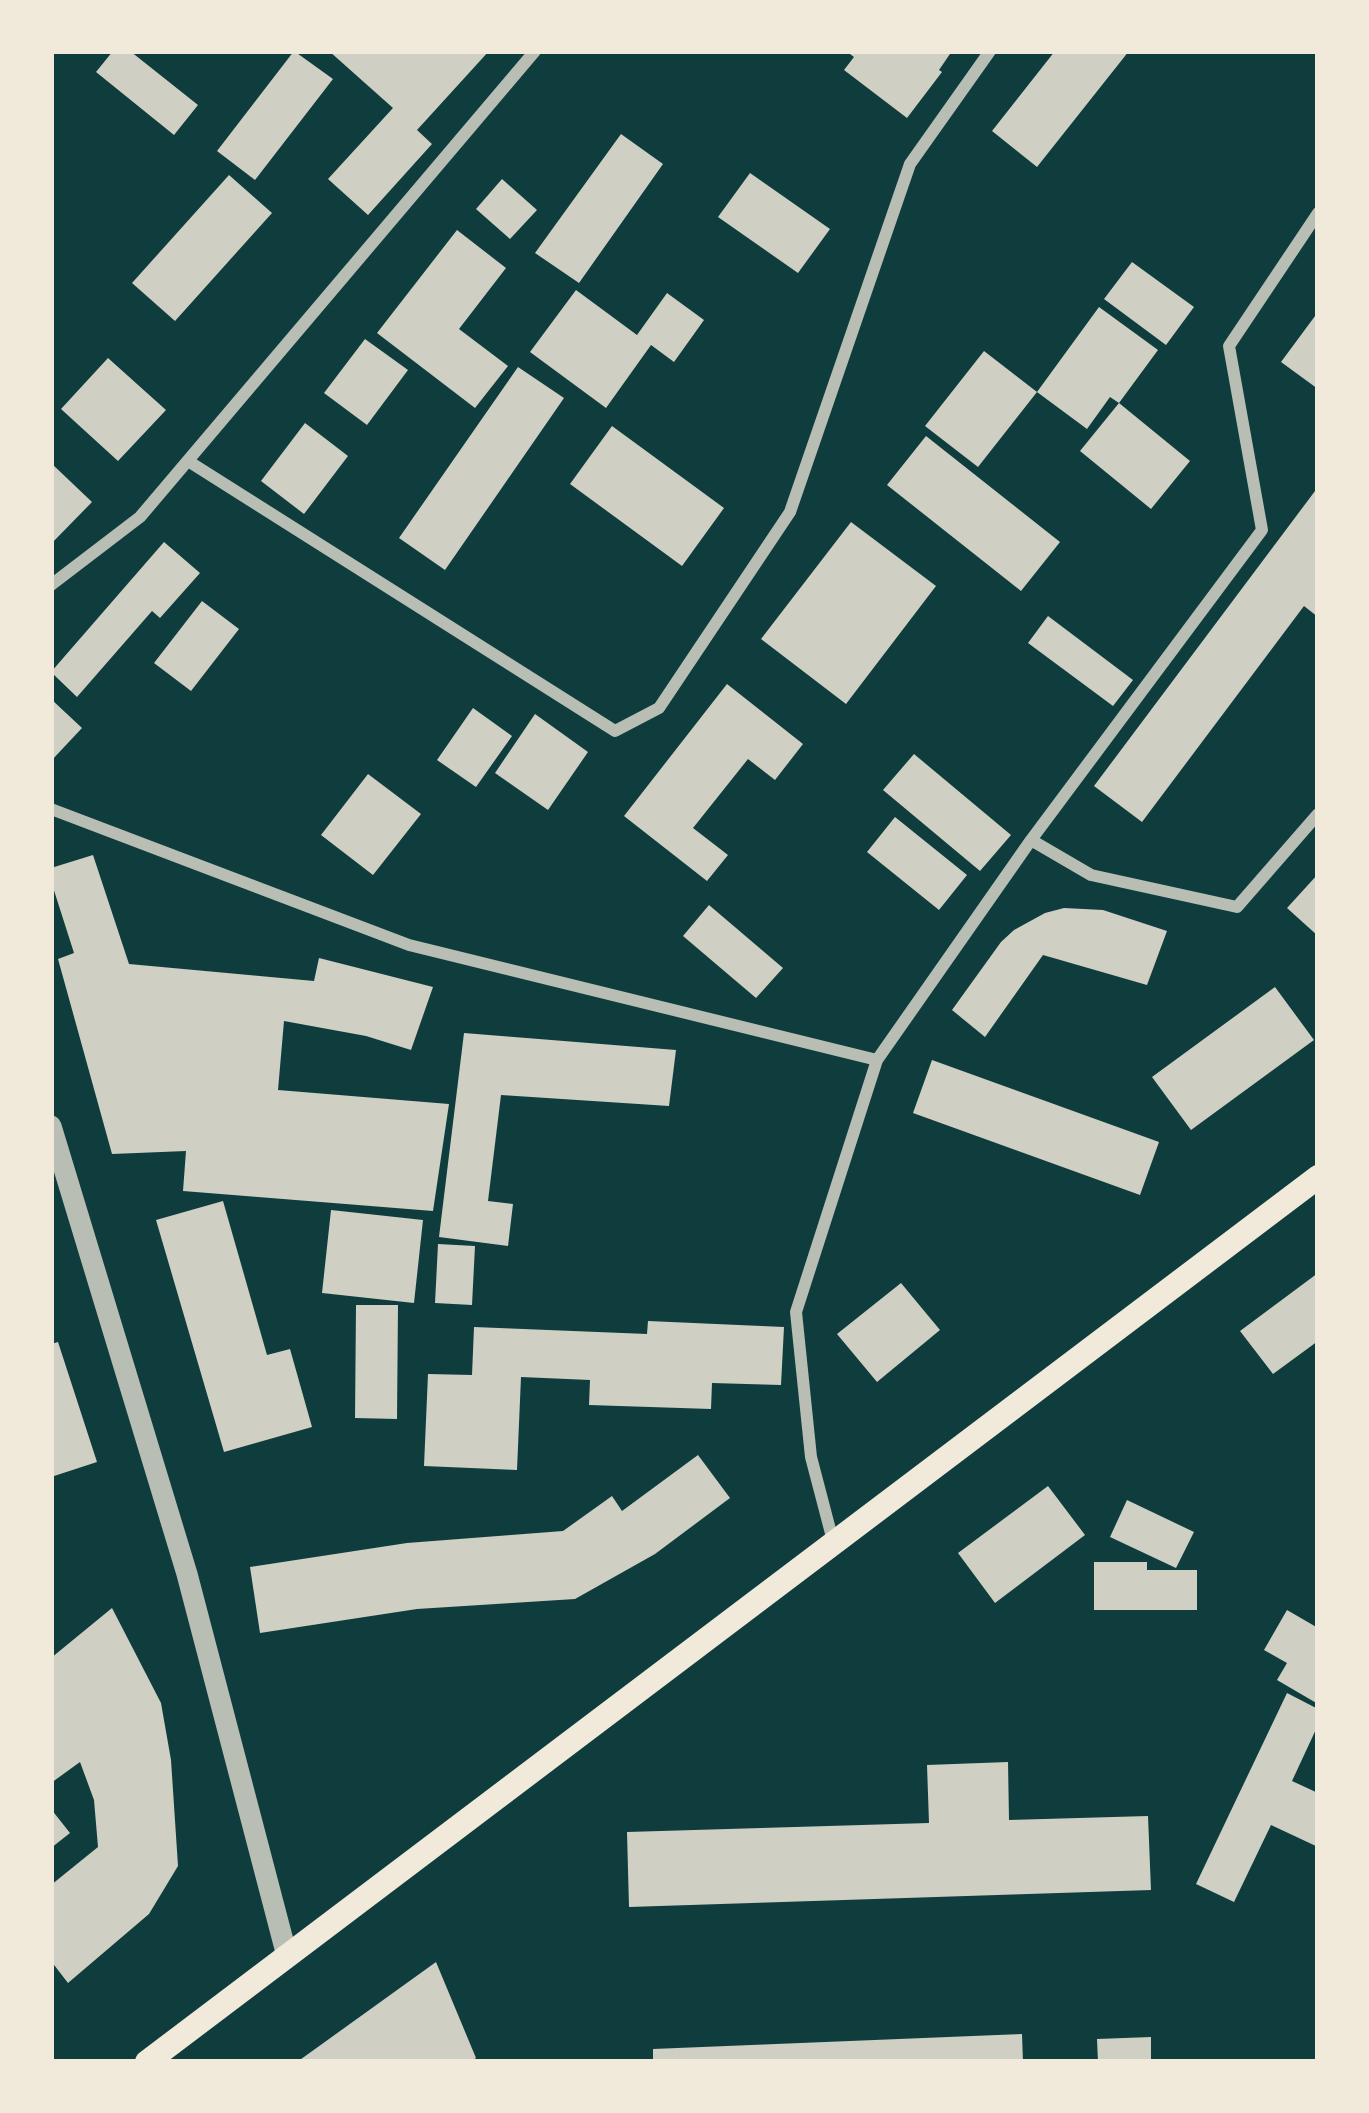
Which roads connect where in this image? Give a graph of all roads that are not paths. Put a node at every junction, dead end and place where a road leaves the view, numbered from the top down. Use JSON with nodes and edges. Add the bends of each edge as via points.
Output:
{"nodes":[{"id":1,"x":535,"y":51,"type":"edge"},
{"id":2,"x":990,"y":51,"type":"edge"},
{"id":3,"x":1318,"y":213,"type":"edge"},
{"id":4,"x":188,"y":461,"type":"junction"},
{"id":5,"x":51,"y":585,"type":"edge"},
{"id":6,"x":51,"y":809,"type":"edge"},
{"id":7,"x":1318,"y":814,"type":"edge"},
{"id":8,"x":1031,"y":840,"type":"junction"},
{"id":9,"x":877,"y":1060,"type":"junction"},
{"id":10,"x":51,"y":1126,"type":"edge"},
{"id":11,"x":1318,"y":1177,"type":"edge"},
{"id":12,"x":834,"y":1544,"type":"junction"},
{"id":13,"x":286,"y":1956,"type":"junction"},
{"id":14,"x":147,"y":2062,"type":"edge"}],
"edges":[{"from":1,"to":4,"type":"street"},
{"from":2,"to":4,"type":"street","via":[[910,164],[790,512],[659,708],[630,724],[615,731]]},
{"from":3,"to":8,"type":"street","via":[[1229,346],[1262,530]]},
{"from":4,"to":5,"type":"street","via":[[140,518]]},
{"from":6,"to":9,"type":"street","via":[[410,945]]},
{"from":7,"to":8,"type":"street","via":[[1238,907],[1090,875]]},
{"from":8,"to":9,"type":"street"},
{"from":9,"to":12,"type":"street","via":[[796,1312],[811,1457]]},
{"from":10,"to":13,"type":"street","via":[[187,1574]]},
{"from":11,"to":12,"type":"main road"},
{"from":12,"to":13,"type":"main road"},
{"from":13,"to":14,"type":"main road"}]}
